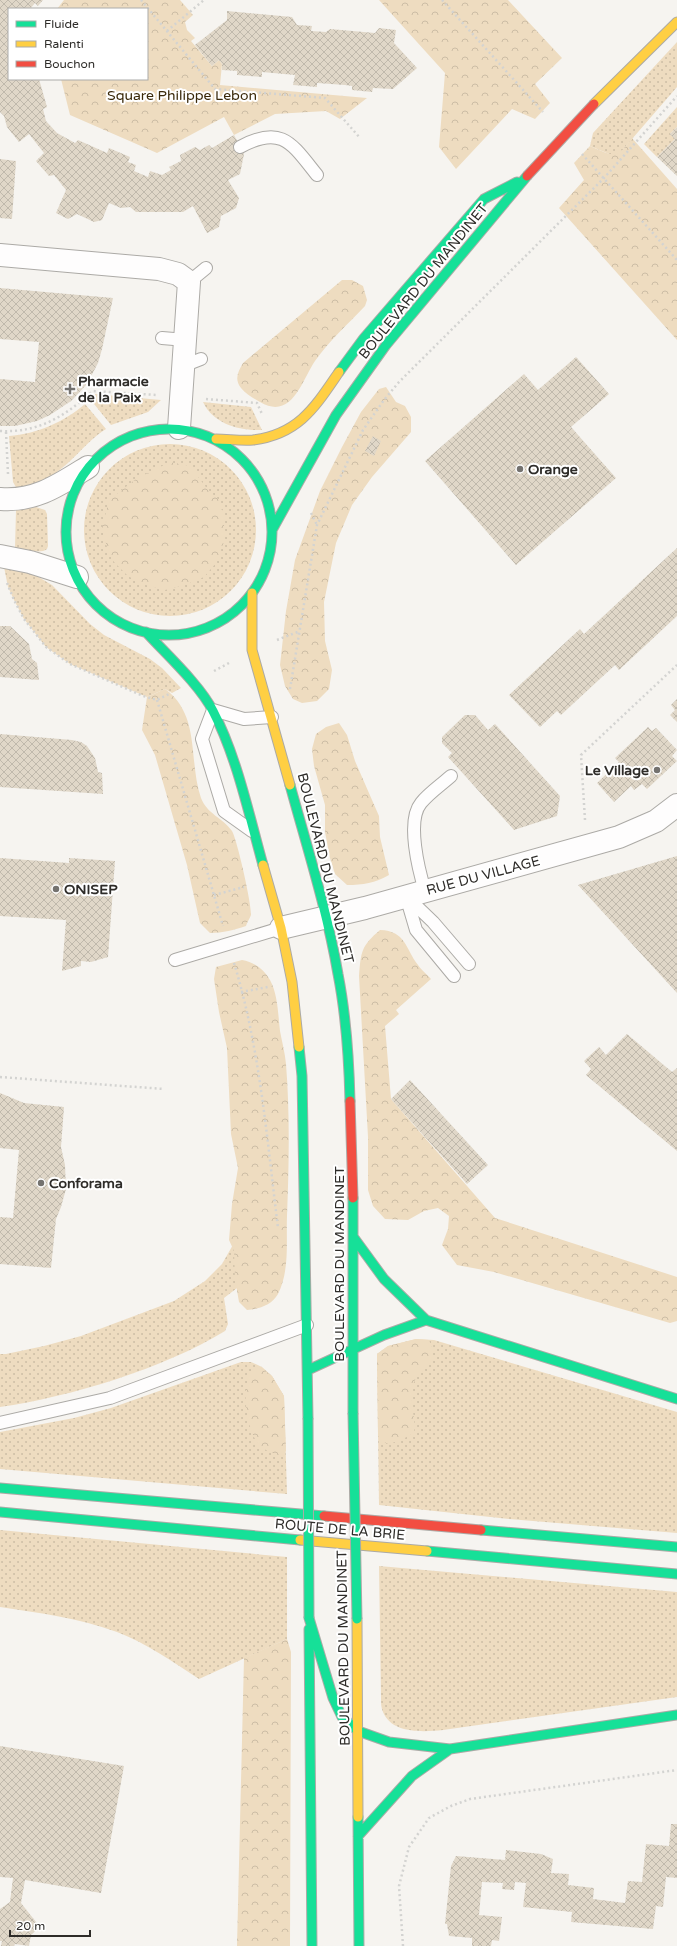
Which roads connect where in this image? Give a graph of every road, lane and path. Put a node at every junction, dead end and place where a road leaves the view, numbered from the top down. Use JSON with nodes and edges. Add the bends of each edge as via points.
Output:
{"nodes":[{"id":1,"x":141,"y":0,"type":"edge"},
{"id":2,"x":204,"y":0,"type":"edge"},
{"id":3,"x":442,"y":0,"type":"edge"},
{"id":4,"x":147,"y":8,"type":"edge"},
{"id":5,"x":148,"y":9,"type":"edge"},
{"id":6,"x":677,"y":22,"type":"edge"},
{"id":7,"x":166,"y":31,"type":"junction"},
{"id":8,"x":677,"y":96,"type":"edge"},
{"id":9,"x":542,"y":112,"type":"dead end"},
{"id":10,"x":360,"y":138,"type":"dead end"},
{"id":11,"x":240,"y":146,"type":"dead end"},
{"id":12,"x":582,"y":154,"type":"dead end"},
{"id":13,"x":317,"y":174,"type":"dead end"},
{"id":14,"x":526,"y":176,"type":"junction"},
{"id":15,"x":604,"y":178,"type":"junction"},
{"id":16,"x":0,"y":256,"type":"edge"},
{"id":17,"x":677,"y":260,"type":"edge"},
{"id":18,"x":206,"y":268,"type":"dead end"},
{"id":19,"x":190,"y":282,"type":"junction"},
{"id":20,"x":162,"y":338,"type":"dead end"},
{"id":21,"x":186,"y":340,"type":"junction"},
{"id":22,"x":179,"y":428,"type":"junction"},
{"id":23,"x":6,"y":432,"type":"dead end"},
{"id":24,"x":216,"y":439,"type":"junction"},
{"id":25,"x":88,"y":467,"type":"junction"},
{"id":26,"x":4,"y":499,"type":"edge"},
{"id":27,"x":272,"y":530,"type":"junction"},
{"id":28,"x":3,"y":556,"type":"edge"},
{"id":29,"x":77,"y":577,"type":"junction"},
{"id":30,"x":252,"y":594,"type":"junction"},
{"id":31,"x":301,"y":631,"type":"junction"},
{"id":32,"x":146,"y":632,"type":"junction"},
{"id":33,"x":252,"y":650,"type":"junction"},
{"id":34,"x":677,"y":665,"type":"edge"},
{"id":35,"x":193,"y":683,"type":"junction"},
{"id":36,"x":290,"y":692,"type":"dead end"},
{"id":37,"x":157,"y":700,"type":"junction"},
{"id":38,"x":213,"y":710,"type":"junction"},
{"id":39,"x":272,"y":716,"type":"junction"},
{"id":40,"x":451,"y":776,"type":"dead end"},
{"id":41,"x":677,"y":806,"type":"edge"},
{"id":42,"x":255,"y":833,"type":"junction"},
{"id":43,"x":590,"y":846,"type":"junction"},
{"id":44,"x":246,"y":886,"type":"dead end"},
{"id":45,"x":416,"y":894,"type":"junction"},
{"id":46,"x":214,"y":895,"type":"junction"},
{"id":47,"x":326,"y":917,"type":"junction"},
{"id":48,"x":281,"y":928,"type":"junction"},
{"id":49,"x":228,"y":944,"type":"junction"},
{"id":50,"x":175,"y":960,"type":"dead end"},
{"id":51,"x":469,"y":964,"type":"dead end"},
{"id":52,"x":454,"y":976,"type":"dead end"},
{"id":53,"x":269,"y":986,"type":"dead end"},
{"id":54,"x":241,"y":992,"type":"junction"},
{"id":55,"x":0,"y":1077,"type":"edge"},
{"id":56,"x":164,"y":1089,"type":"dead end"},
{"id":57,"x":278,"y":1231,"type":"dead end"},
{"id":58,"x":354,"y":1238,"type":"junction"},
{"id":59,"x":426,"y":1320,"type":"junction"},
{"id":60,"x":307,"y":1325,"type":"junction"},
{"id":61,"x":354,"y":1350,"type":"junction"},
{"id":62,"x":308,"y":1370,"type":"junction"},
{"id":63,"x":677,"y":1398,"type":"edge"},
{"id":64,"x":0,"y":1423,"type":"edge"},
{"id":65,"x":0,"y":1488,"type":"edge"},
{"id":66,"x":0,"y":1512,"type":"edge"},
{"id":67,"x":677,"y":1547,"type":"edge"},
{"id":68,"x":677,"y":1574,"type":"edge"},
{"id":69,"x":309,"y":1618,"type":"junction"},
{"id":70,"x":677,"y":1715,"type":"edge"},
{"id":71,"x":358,"y":1731,"type":"junction"},
{"id":72,"x":450,"y":1749,"type":"junction"},
{"id":73,"x":677,"y":1770,"type":"edge"},
{"id":74,"x":358,"y":1836,"type":"junction"},
{"id":75,"x":312,"y":1946,"type":"edge"},
{"id":76,"x":359,"y":1946,"type":"edge"},
{"id":77,"x":402,"y":1946,"type":"edge"}],
"edges":[{"from":1,"to":4,"type":"path"},
{"from":2,"to":7,"type":"path"},
{"from":3,"to":9,"type":"path"},
{"from":5,"to":7,"type":"path"},
{"from":6,"to":14,"type":"main road","name":"BOULEVARD DU MANDINET","bridge":true},
{"from":7,"to":10,"type":"path","via":[[215,89],[325,98]]},
{"from":8,"to":15,"type":"path"},
{"from":11,"to":13,"type":"lane","via":[[263,137],[288,140]]},
{"from":12,"to":15,"type":"path"},
{"from":14,"to":24,"type":"main road","name":"BOULEVARD DU MANDINET","via":[[484,199],[364,338],[313,410],[299,423],[272,436],[252,440]]},
{"from":14,"to":27,"type":"main road","name":"BOULEVARD DU MANDINET","via":[[386,345],[336,416]]},
{"from":15,"to":17,"type":"path"},
{"from":15,"to":31,"type":"path","via":[[399,382],[363,430],[317,525]]},
{"from":16,"to":19,"type":"street","via":[[159,269],[178,274]]},
{"from":18,"to":19,"type":"lane"},
{"from":19,"to":21,"type":"street"},
{"from":20,"to":21,"type":"lane"},
{"from":21,"to":22,"type":"street","via":[[192,362]]},
{"from":22,"to":24,"type":"main road"},
{"from":22,"to":25,"type":"main road","via":[[158,428],[119,441]]},
{"from":23,"to":26,"type":"path"},
{"from":24,"to":27,"type":"main road","via":[[232,449],[257,477],[271,511]]},
{"from":25,"to":26,"type":"street","via":[[52,490],[38,495]]},
{"from":25,"to":29,"type":"main road","via":[[77,484],[66,521],[69,559]]},
{"from":27,"to":30,"type":"main road","via":[[272,547],[267,563]]},
{"from":28,"to":29,"type":"street"},
{"from":28,"to":37,"type":"path","via":[[8,586],[14,600],[46,647],[70,664],[142,696]]},
{"from":29,"to":32,"type":"main road","via":[[98,607],[128,627]]},
{"from":30,"to":32,"type":"main road","via":[[223,620],[205,629],[186,634]]},
{"from":30,"to":33,"type":"main road","name":"BOULEVARD DU MANDINET"},
{"from":31,"to":33,"type":"path"},
{"from":31,"to":36,"type":"path"},
{"from":32,"to":35,"type":"main road"},
{"from":33,"to":35,"type":"path"},
{"from":33,"to":39,"type":"main road","name":"BOULEVARD DU MANDINET"},
{"from":34,"to":43,"type":"path","via":[[581,755],[586,831]]},
{"from":35,"to":37,"type":"path"},
{"from":35,"to":38,"type":"main road"},
{"from":37,"to":46,"type":"path"},
{"from":38,"to":39,"type":"lane","via":[[244,719]]},
{"from":38,"to":42,"type":"main road","via":[[235,766]]},
{"from":38,"to":42,"type":"lane","via":[[202,739],[224,810]]},
{"from":39,"to":47,"type":"main road","name":"BOULEVARD DU MANDINET"},
{"from":40,"to":45,"type":"lane","via":[[420,804],[416,814]]},
{"from":41,"to":43,"type":"street","name":"RUE DU VILLAGE","via":[[643,828]]},
{"from":42,"to":48,"type":"main road"},
{"from":43,"to":45,"type":"street","name":"RUE DU VILLAGE"},
{"from":44,"to":46,"type":"path"},
{"from":45,"to":47,"type":"street","name":"RUE DU VILLAGE"},
{"from":45,"to":51,"type":"lane","via":[[433,922]]},
{"from":45,"to":52,"type":"lane","via":[[416,930]]},
{"from":46,"to":49,"type":"path"},
{"from":47,"to":48,"type":"street","name":"RUE DU VILLAGE"},
{"from":47,"to":58,"type":"main road","name":"BOULEVARD DU MANDINET","via":[[338,973],[350,1085]]},
{"from":48,"to":49,"type":"lane"},
{"from":48,"to":60,"type":"main road","via":[[292,982],[302,1076]]},
{"from":49,"to":50,"type":"lane"},
{"from":49,"to":54,"type":"path"},
{"from":53,"to":54,"type":"path"},
{"from":54,"to":57,"type":"path","via":[[261,1094]]},
{"from":55,"to":56,"type":"path"},
{"from":58,"to":59,"type":"main road","via":[[384,1279]]},
{"from":58,"to":61,"type":"main road","name":"BOULEVARD DU MANDINET"},
{"from":59,"to":61,"type":"main road","via":[[384,1335]]},
{"from":59,"to":63,"type":"main road"},
{"from":60,"to":62,"type":"main road"},
{"from":60,"to":64,"type":"lane","via":[[110,1398]]},
{"from":61,"to":62,"type":"main road"},
{"from":61,"to":71,"type":"main road","name":"BOULEVARD DU MANDINET","bridge":true},
{"from":62,"to":69,"type":"main road","bridge":true},
{"from":65,"to":67,"type":"main road","name":"ROUTE DE LA BRIE"},
{"from":66,"to":68,"type":"main road","name":"ROUTE DE LA BRIE"},
{"from":69,"to":71,"type":"main road","via":[[332,1698],[342,1717]]},
{"from":69,"to":75,"type":"main road"},
{"from":70,"to":72,"type":"main road"},
{"from":71,"to":72,"type":"main road","via":[[389,1742]]},
{"from":71,"to":74,"type":"main road","name":"BOULEVARD DU MANDINET"},
{"from":72,"to":74,"type":"main road","via":[[412,1776]]},
{"from":73,"to":77,"type":"path","via":[[470,1799],[429,1818],[410,1847],[399,1886]]},
{"from":74,"to":76,"type":"main road","name":"BOULEVARD DU MANDINET"}]}
